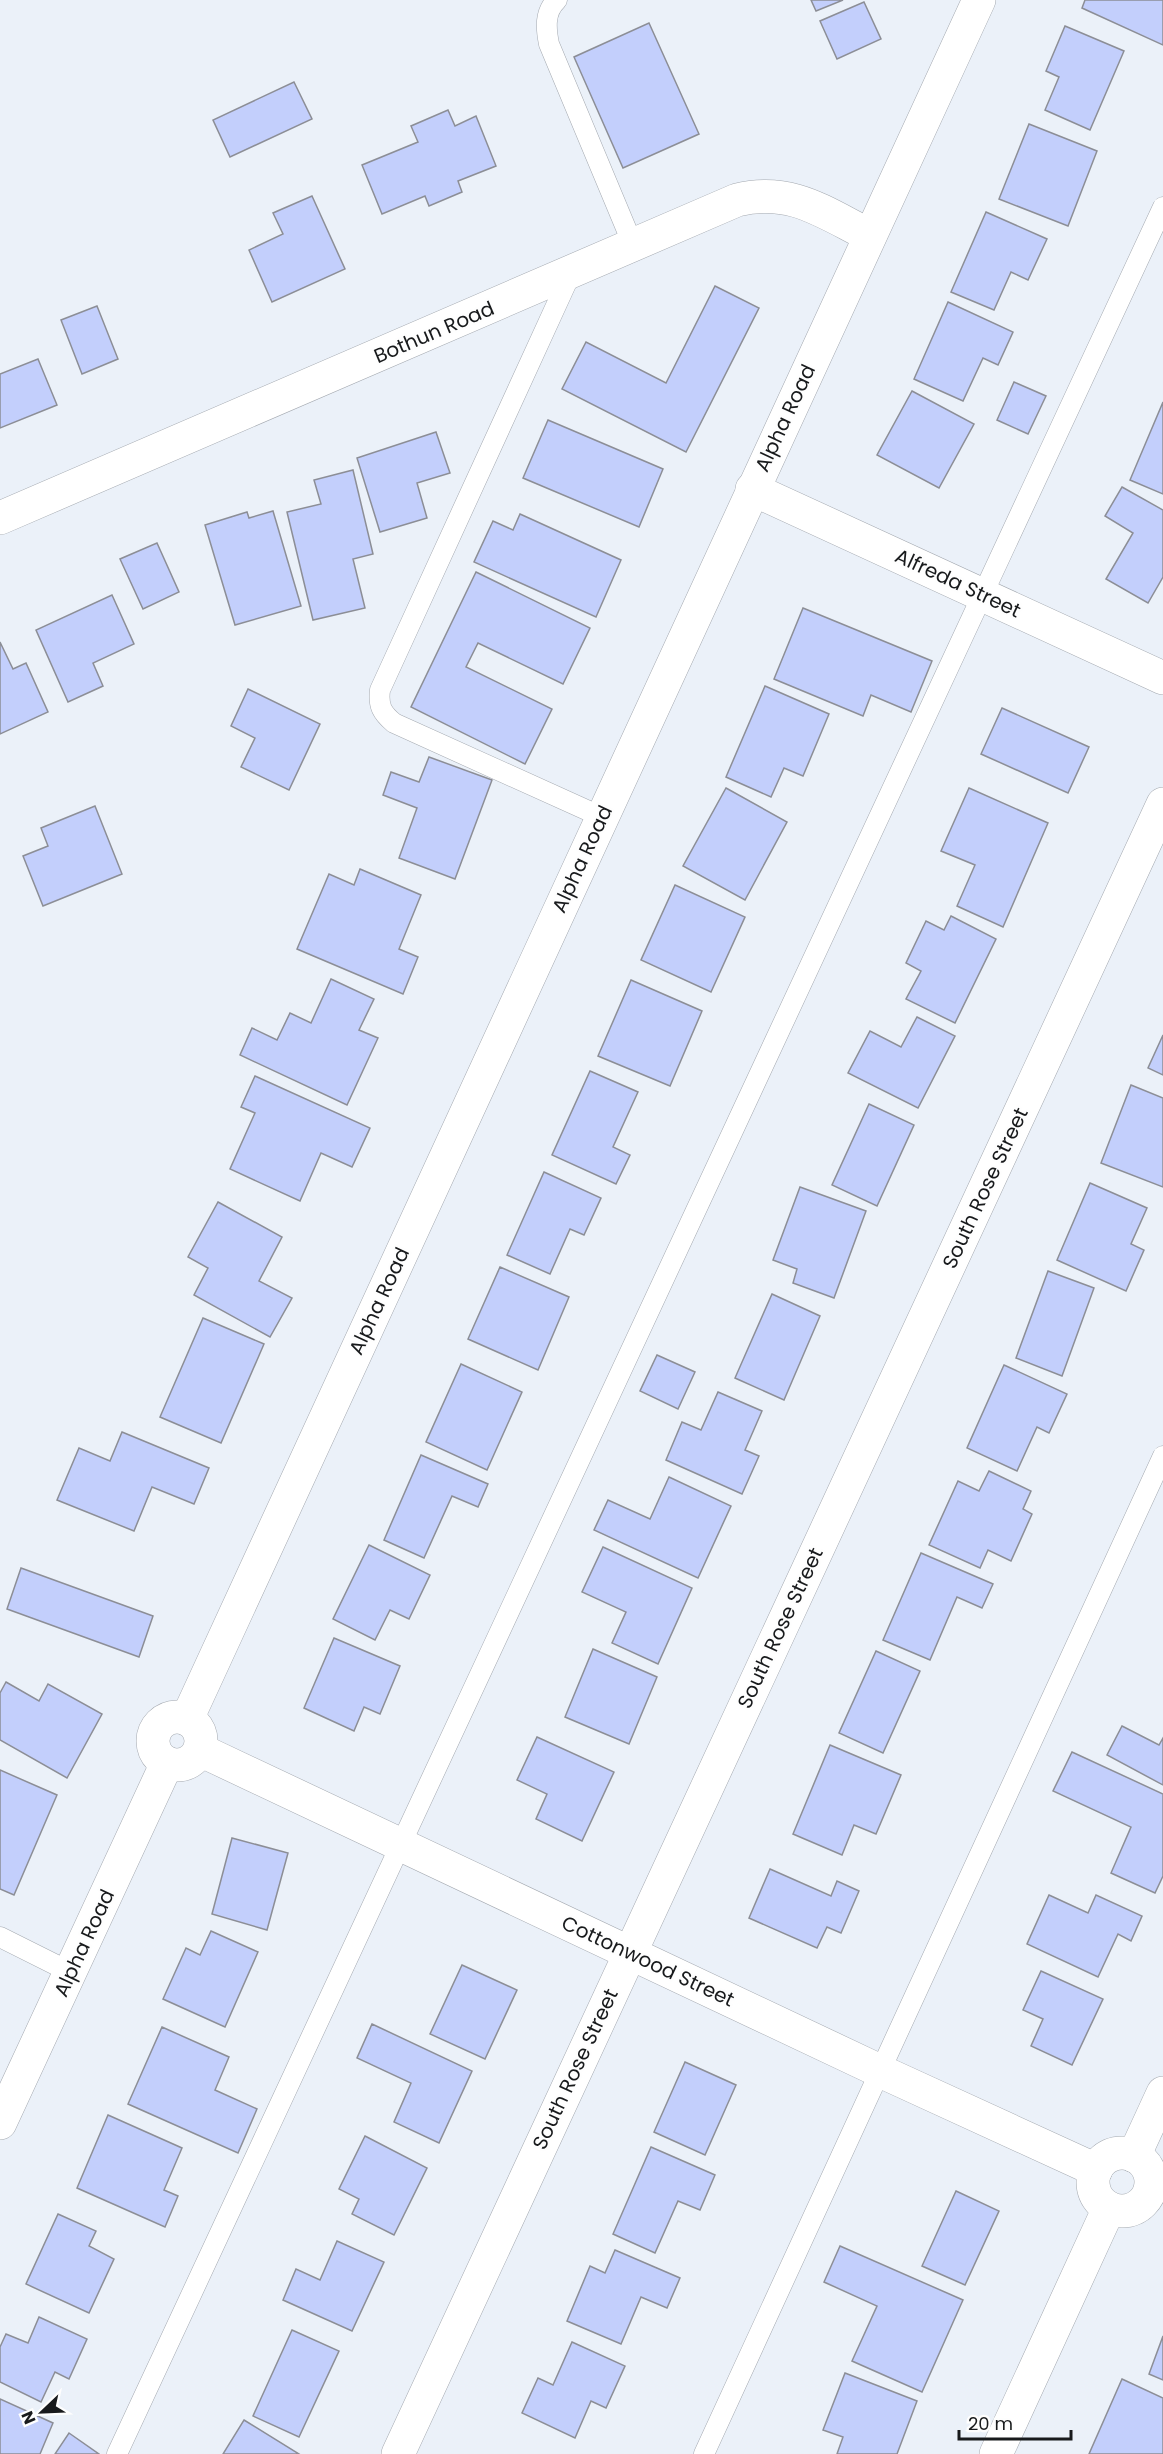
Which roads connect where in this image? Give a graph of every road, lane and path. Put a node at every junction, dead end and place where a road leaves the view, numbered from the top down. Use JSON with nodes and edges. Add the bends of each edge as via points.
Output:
{"nodes":[{"id":1,"x":557,"y":0,"type":"edge"},
{"id":2,"x":979,"y":0,"type":"edge"},
{"id":3,"x":1163,"y":207,"type":"edge"},
{"id":4,"x":869,"y":235,"type":"junction"},
{"id":5,"x":633,"y":245,"type":"junction"},
{"id":6,"x":571,"y":273,"type":"junction"},
{"id":7,"x":752,"y":489,"type":"junction"},
{"id":8,"x":0,"y":518,"type":"edge"},
{"id":9,"x":983,"y":594,"type":"junction"},
{"id":10,"x":1163,"y":678,"type":"edge"},
{"id":11,"x":1163,"y":804,"type":"edge"},
{"id":12,"x":602,"y":817,"type":"junction"},
{"id":13,"x":1163,"y":1456,"type":"edge"},
{"id":14,"x":188,"y":1719,"type":"junction"},
{"id":15,"x":200,"y":1750,"type":"junction"},
{"id":16,"x":167,"y":1763,"type":"junction"},
{"id":17,"x":401,"y":1844,"type":"junction"},
{"id":18,"x":0,"y":1937,"type":"edge"},
{"id":19,"x":630,"y":1952,"type":"junction"},
{"id":20,"x":70,"y":1972,"type":"junction"},
{"id":21,"x":880,"y":2071,"type":"junction"},
{"id":22,"x":1163,"y":2093,"type":"edge"},
{"id":23,"x":0,"y":2123,"type":"edge"},
{"id":24,"x":1134,"y":2156,"type":"junction"},
{"id":25,"x":1096,"y":2169,"type":"junction"},
{"id":26,"x":1156,"y":2197,"type":"edge"},
{"id":27,"x":1109,"y":2208,"type":"junction"},
{"id":28,"x":117,"y":2454,"type":"edge"},
{"id":29,"x":398,"y":2454,"type":"edge"},
{"id":30,"x":704,"y":2454,"type":"edge"},
{"id":31,"x":996,"y":2454,"type":"edge"}],
"edges":[{"from":1,"to":5,"type":"lane","via":[[548,15],[549,44]]},
{"from":2,"to":4,"type":"street","name":"Alpha Road"},
{"from":3,"to":9,"type":"lane"},
{"from":4,"to":5,"type":"street","name":"Bothun Road","via":[[795,199],[770,195],[727,204]]},
{"from":4,"to":7,"type":"street","name":"Alpha Road"},
{"from":5,"to":6,"type":"street","name":"Bothun Road"},
{"from":6,"to":8,"type":"street","name":"Bothun Road"},
{"from":6,"to":12,"type":"lane","via":[[379,699],[380,709],[394,723]]},
{"from":7,"to":9,"type":"street","name":"Alfreda Street"},
{"from":7,"to":12,"type":"street","name":"Alpha Road"},
{"from":9,"to":10,"type":"street","name":"Alfreda Street"},
{"from":9,"to":17,"type":"lane"},
{"from":11,"to":19,"type":"street","name":"South Rose Street"},
{"from":12,"to":14,"type":"street","name":"Alpha Road"},
{"from":13,"to":21,"type":"lane"},
{"from":14,"to":15,"type":"street","via":[[201,1735]]},
{"from":14,"to":16,"type":"street","via":[[173,1717],[156,1731],[156,1753]]},
{"from":15,"to":16,"type":"street","via":[[183,1765]]},
{"from":15,"to":17,"type":"street","name":"Cottonwood Street"},
{"from":16,"to":20,"type":"street","name":"Alpha Road"},
{"from":17,"to":19,"type":"street","name":"Cottonwood Street"},
{"from":17,"to":28,"type":"lane"},
{"from":18,"to":20,"type":"lane"},
{"from":19,"to":21,"type":"street","name":"Cottonwood Street"},
{"from":19,"to":29,"type":"street","name":"South Rose Street"},
{"from":20,"to":23,"type":"street","name":"Alpha Road"},
{"from":21,"to":25,"type":"street","name":"Cottonwood Street"},
{"from":21,"to":30,"type":"lane"},
{"from":22,"to":24,"type":"street"},
{"from":24,"to":25,"type":"street","via":[[1125,2153],[1108,2157]]},
{"from":24,"to":26,"type":"street","via":[[1147,2168]]},
{"from":25,"to":27,"type":"street","via":[[1094,2187]]},
{"from":26,"to":27,"type":"street","via":[[1128,2211]]},
{"from":27,"to":31,"type":"street"}]}
